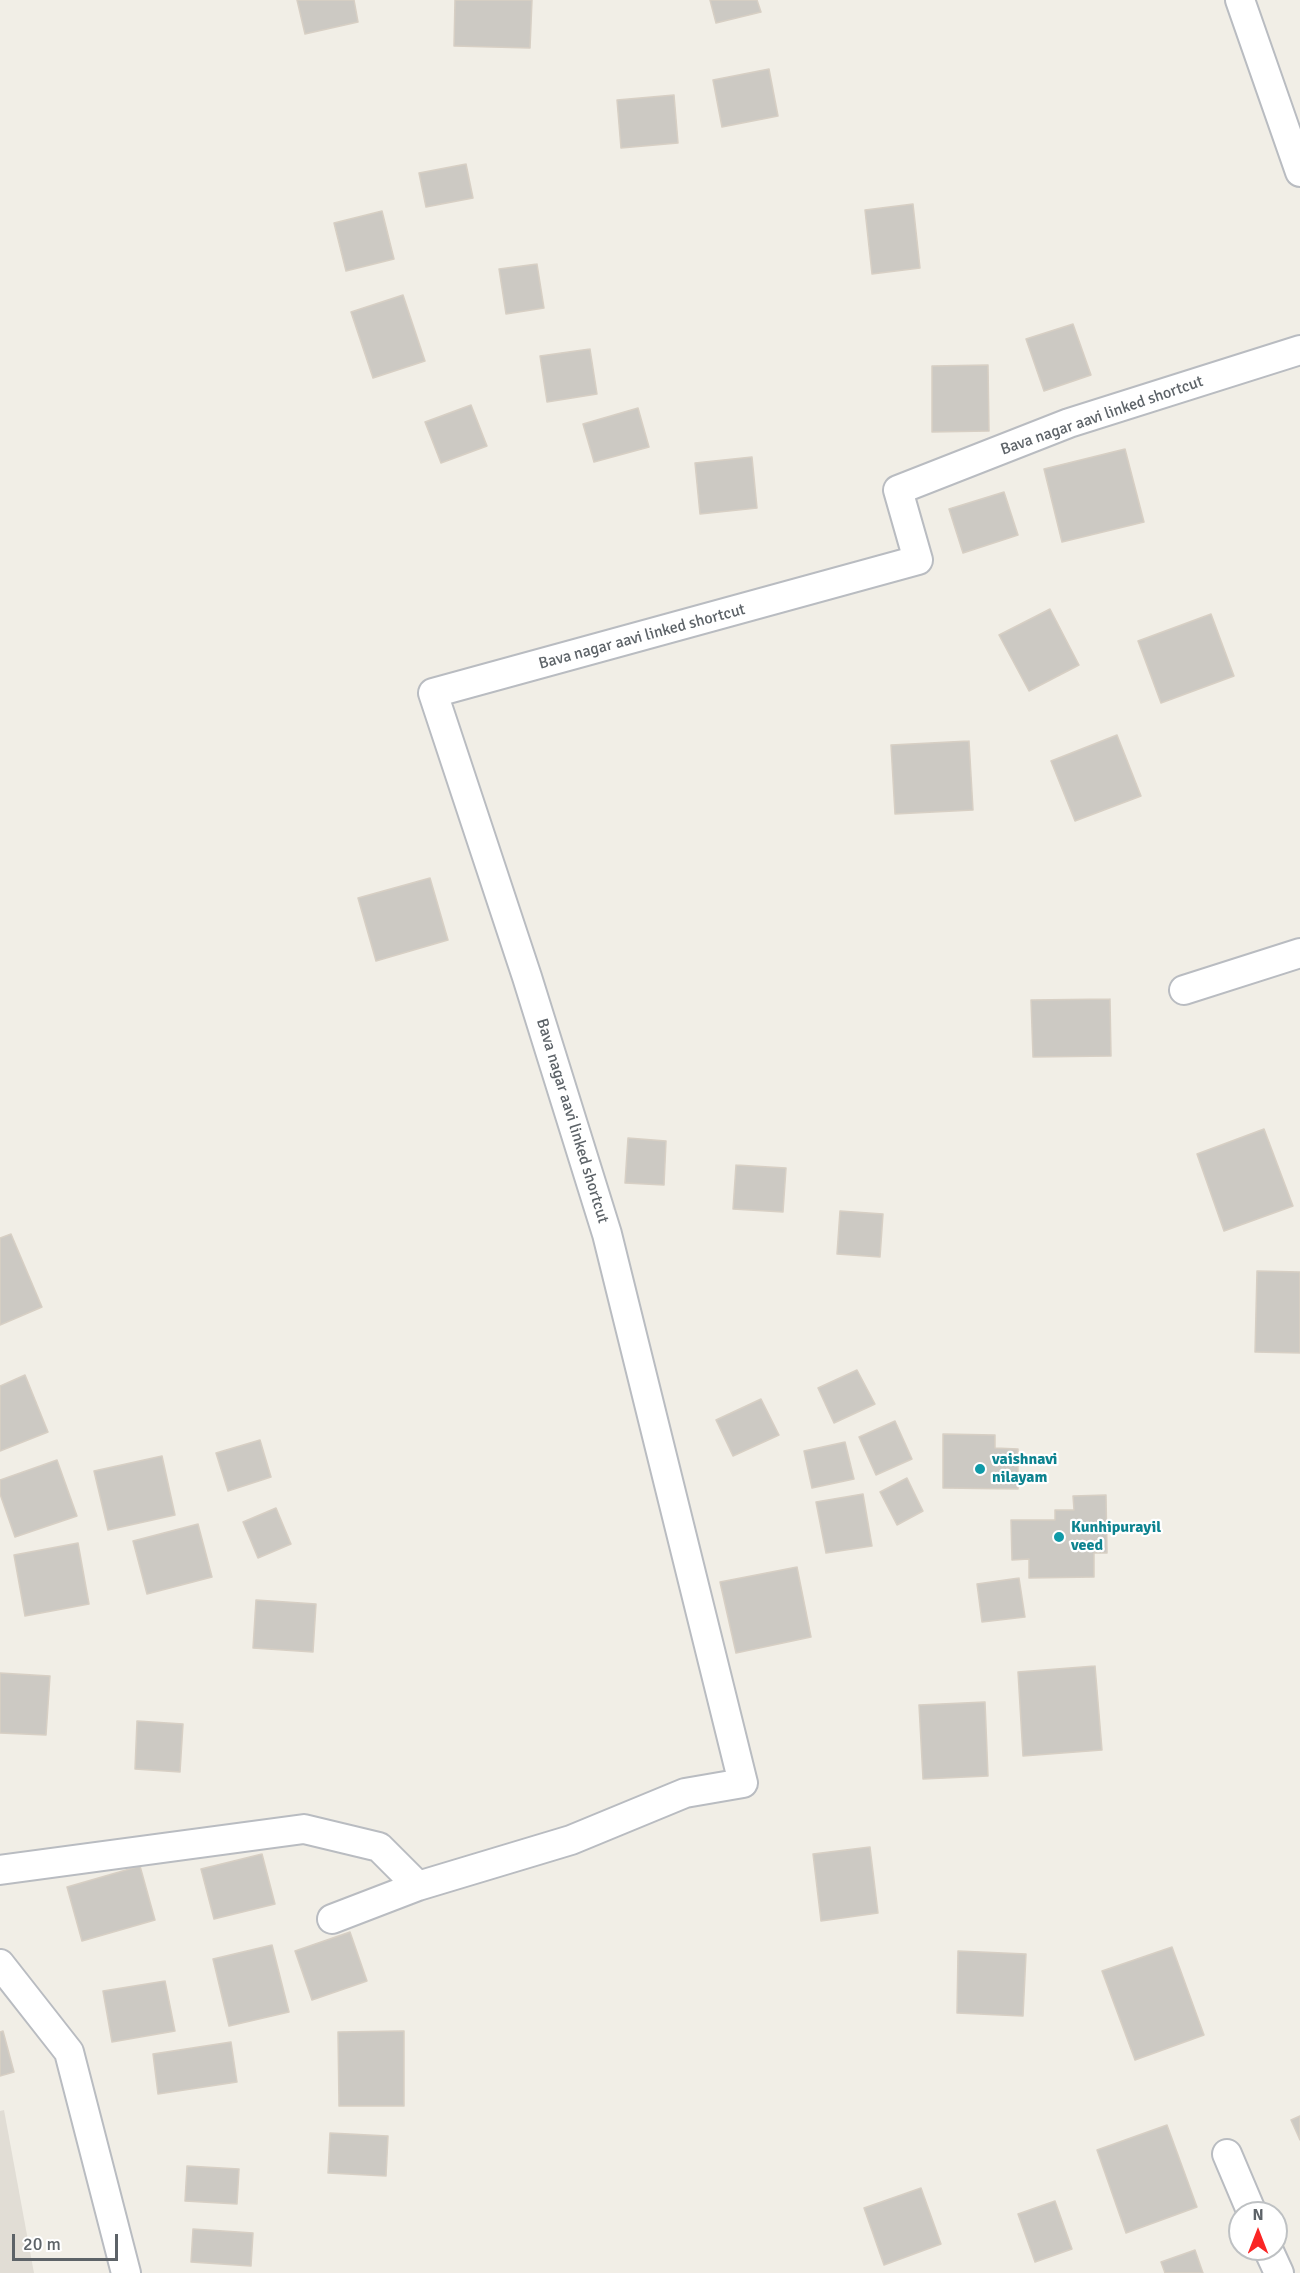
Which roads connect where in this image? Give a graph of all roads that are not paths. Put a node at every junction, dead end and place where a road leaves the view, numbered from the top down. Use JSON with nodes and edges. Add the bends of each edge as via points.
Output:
{"nodes":[{"id":1,"x":1240,"y":0,"type":"edge"},
{"id":2,"x":1300,"y":172,"type":"edge"},
{"id":3,"x":1300,"y":350,"type":"edge"},
{"id":4,"x":1300,"y":953,"type":"edge"},
{"id":5,"x":1184,"y":990,"type":"dead end"},
{"id":6,"x":0,"y":1870,"type":"edge"},
{"id":7,"x":418,"y":1886,"type":"junction"},
{"id":8,"x":332,"y":1919,"type":"dead end"},
{"id":9,"x":0,"y":1964,"type":"edge"},
{"id":10,"x":1227,"y":2154,"type":"dead end"},
{"id":11,"x":1247,"y":2201,"type":"edge"},
{"id":12,"x":126,"y":2273,"type":"edge"}],
"edges":[{"from":1,"to":2,"type":"street"},
{"from":3,"to":7,"type":"street","name":"Bava nagar aavi linked shortcut","via":[[1069,423],[898,490],[918,560],[433,693],[607,1234],[743,1783],[685,1793],[571,1840]]},
{"from":4,"to":5,"type":"street"},
{"from":6,"to":7,"type":"street","via":[[304,1829],[379,1847]]},
{"from":7,"to":8,"type":"street"},
{"from":9,"to":12,"type":"street","via":[[69,2052]]},
{"from":10,"to":11,"type":"street"}]}
